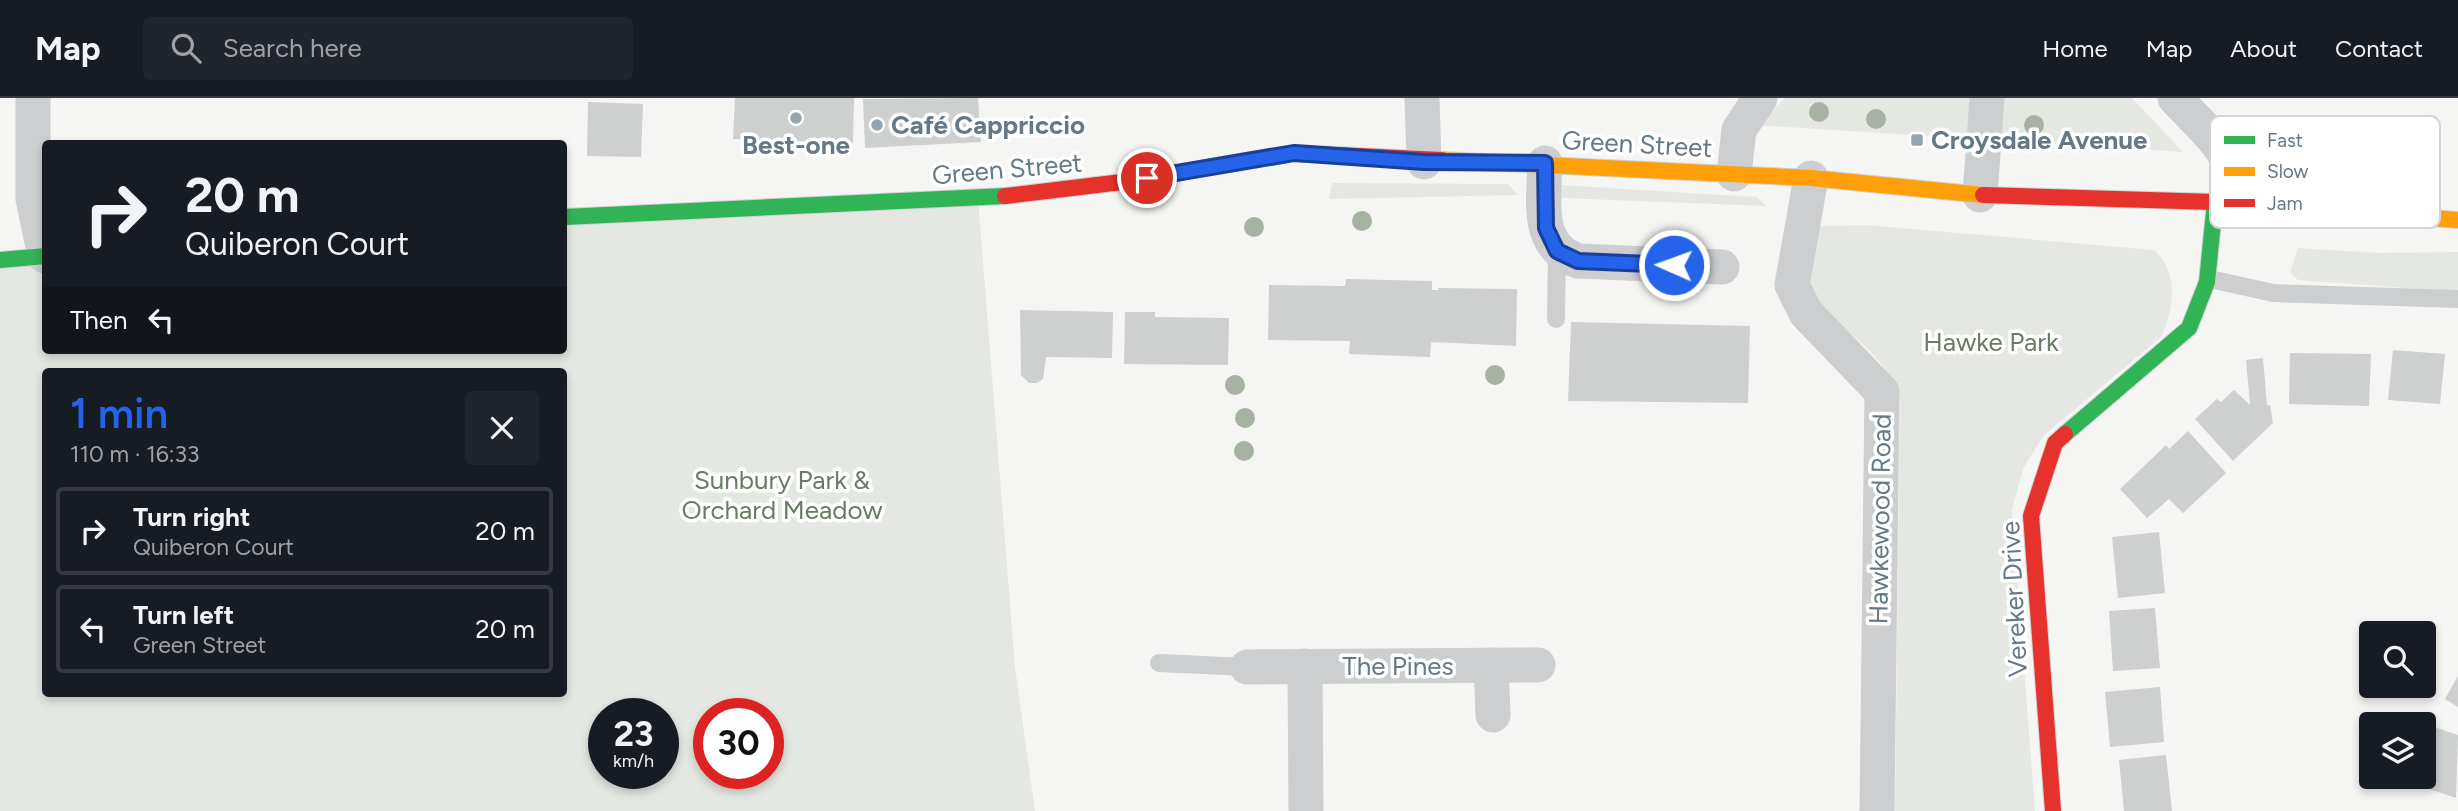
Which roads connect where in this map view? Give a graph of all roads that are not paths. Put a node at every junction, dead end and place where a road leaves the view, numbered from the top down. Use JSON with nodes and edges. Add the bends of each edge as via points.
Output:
{"nodes":[{"id":1,"x":33,"y":98,"type":"edge"},
{"id":2,"x":1422,"y":98,"type":"edge"},
{"id":3,"x":1759,"y":98,"type":"edge"},
{"id":4,"x":1987,"y":98,"type":"edge"},
{"id":5,"x":2175,"y":98,"type":"edge"},
{"id":6,"x":2210,"y":137,"type":"edge"},
{"id":7,"x":1424,"y":162,"type":"junction"},
{"id":8,"x":1545,"y":163,"type":"junction"},
{"id":9,"x":1734,"y":174,"type":"junction"},
{"id":10,"x":1811,"y":178,"type":"junction"},
{"id":11,"x":1980,"y":195,"type":"junction"},
{"id":12,"x":2210,"y":203,"type":"edge"},
{"id":13,"x":567,"y":217,"type":"edge"},
{"id":14,"x":2440,"y":219,"type":"edge"},
{"id":15,"x":2458,"y":220,"type":"edge"},
{"id":16,"x":2219,"y":228,"type":"edge"},
{"id":17,"x":42,"y":242,"type":"edge"},
{"id":18,"x":1557,"y":251,"type":"junction"},
{"id":19,"x":42,"y":256,"type":"edge"},
{"id":20,"x":0,"y":260,"type":"edge"},
{"id":21,"x":1722,"y":267,"type":"dead end"},
{"id":22,"x":2210,"y":279,"type":"junction"},
{"id":23,"x":2458,"y":299,"type":"edge"},
{"id":24,"x":1556,"y":318,"type":"dead end"},
{"id":25,"x":1159,"y":663,"type":"dead end"},
{"id":26,"x":1491,"y":665,"type":"junction"},
{"id":27,"x":1538,"y":665,"type":"dead end"},
{"id":28,"x":1305,"y":666,"type":"junction"},
{"id":29,"x":1247,"y":667,"type":"joint"},
{"id":30,"x":1493,"y":715,"type":"dead end"},
{"id":31,"x":1306,"y":811,"type":"edge"},
{"id":32,"x":1877,"y":811,"type":"edge"},
{"id":33,"x":2053,"y":811,"type":"edge"}],
"edges":[{"from":1,"to":17,"type":"street","via":[[33,199]]},
{"from":2,"to":7,"type":"street"},
{"from":3,"to":9,"type":"street","via":[[1739,130]]},
{"from":4,"to":11,"type":"street"},
{"from":5,"to":6,"type":"street"},
{"from":7,"to":8,"type":"street","name":"Green Street"},
{"from":7,"to":13,"type":"street","name":"Green Street","via":[[1294,153],[1122,182],[978,199]]},
{"from":8,"to":9,"type":"street","name":"Green Street"},
{"from":8,"to":18,"type":"street","via":[[1546,228]]},
{"from":9,"to":10,"type":"street","name":"Green Street"},
{"from":10,"to":11,"type":"street","name":"Green Street"},
{"from":10,"to":32,"type":"street","name":"Hawkewood Road","via":[[1792,285],[1806,313],[1882,392]]},
{"from":11,"to":12,"type":"street","name":"Green Street"},
{"from":14,"to":15,"type":"street","name":"Green Street"},
{"from":16,"to":22,"type":"street","name":"Vereker Drive"},
{"from":18,"to":21,"type":"street","via":[[1578,261]]},
{"from":18,"to":24,"type":"lane"},
{"from":19,"to":20,"type":"street"},
{"from":22,"to":23,"type":"lane","via":[[2273,293]]},
{"from":22,"to":33,"type":"street","name":"Vereker Drive","via":[[2189,328],[2055,443],[2031,516]]},
{"from":25,"to":29,"type":"lane"},
{"from":26,"to":27,"type":"street","name":"The Pines"},
{"from":26,"to":28,"type":"street","name":"The Pines"},
{"from":26,"to":30,"type":"street","name":"The Pines"},
{"from":28,"to":29,"type":"street","name":"The Pines"},
{"from":28,"to":31,"type":"street","name":"The Pines"}]}
